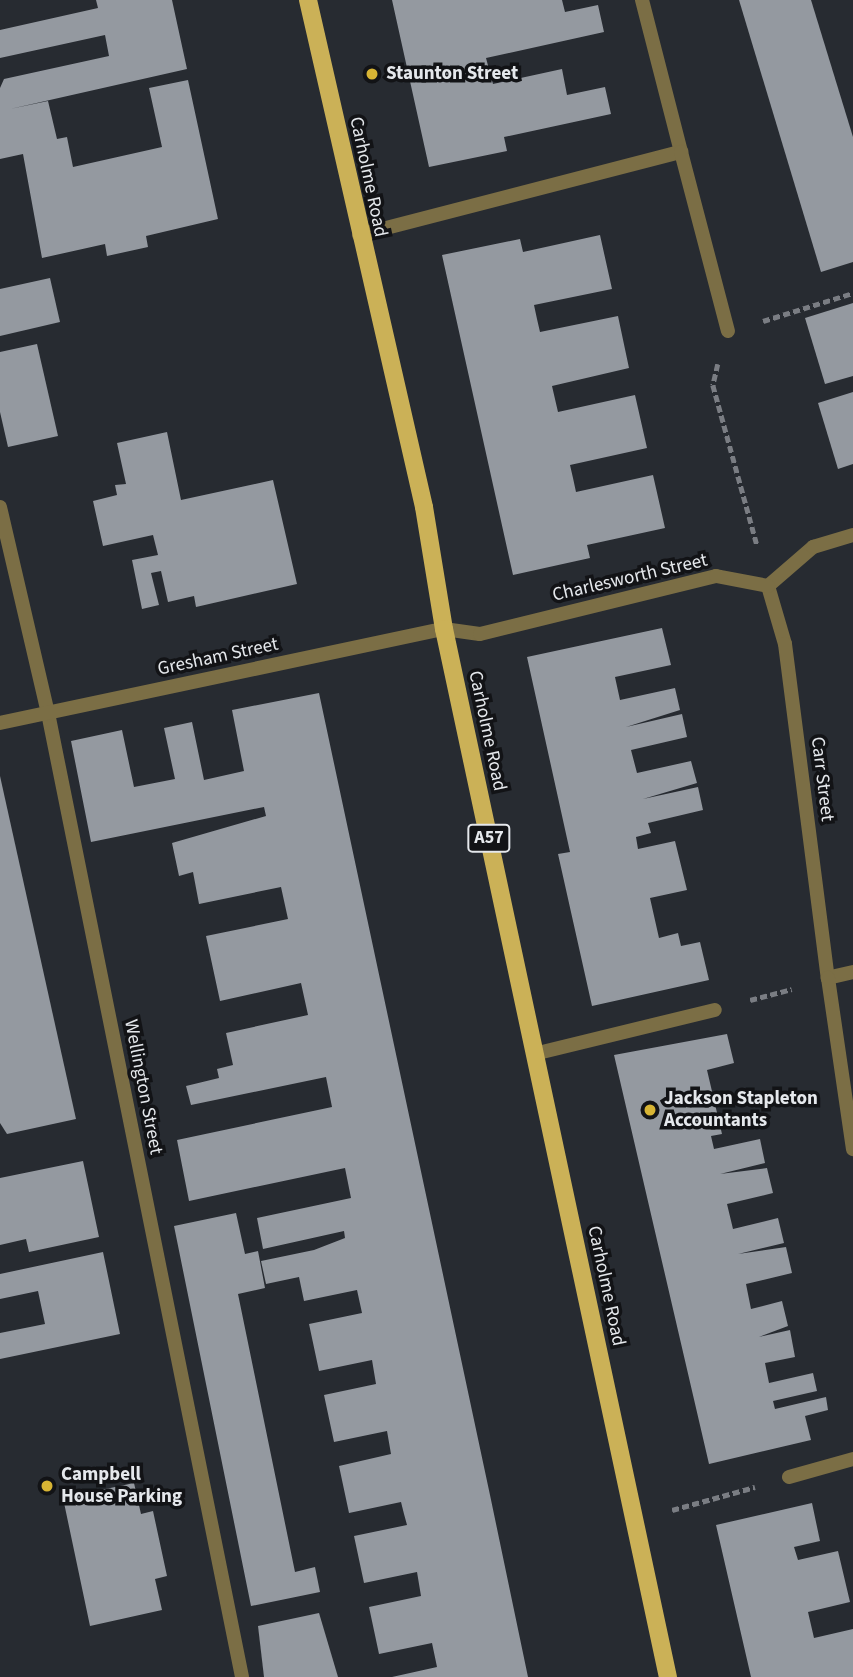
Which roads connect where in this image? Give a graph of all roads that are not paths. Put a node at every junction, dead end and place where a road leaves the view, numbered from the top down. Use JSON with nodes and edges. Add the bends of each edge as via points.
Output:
{"nodes":[{"id":1,"x":307,"y":0,"type":"edge"},
{"id":2,"x":642,"y":0,"type":"edge"},
{"id":3,"x":681,"y":152,"type":"junction"},
{"id":4,"x":359,"y":235,"type":"junction"},
{"id":5,"x":727,"y":331,"type":"road end"},
{"id":6,"x":0,"y":507,"type":"edge"},
{"id":7,"x":853,"y":535,"type":"edge"},
{"id":8,"x":768,"y":586,"type":"junction"},
{"id":9,"x":444,"y":629,"type":"junction"},
{"id":10,"x":48,"y":713,"type":"junction"},
{"id":11,"x":0,"y":723,"type":"edge"},
{"id":12,"x":853,"y":972,"type":"edge"},
{"id":13,"x":828,"y":978,"type":"junction"},
{"id":14,"x":715,"y":1010,"type":"road end"},
{"id":15,"x":534,"y":1054,"type":"junction"},
{"id":16,"x":853,"y":1149,"type":"edge"},
{"id":17,"x":853,"y":1459,"type":"edge"},
{"id":18,"x":789,"y":1477,"type":"road end"},
{"id":19,"x":242,"y":1677,"type":"edge"},
{"id":20,"x":668,"y":1677,"type":"edge"}],
"edges":[{"from":1,"to":4,"type":"main road","name":"Carholme Road","number":"A57"},
{"from":2,"to":3,"type":"street"},
{"from":3,"to":4,"type":"street"},
{"from":3,"to":5,"type":"street"},
{"from":4,"to":9,"type":"main road","name":"Carholme Road","number":"A57","via":[[424,507]]},
{"from":6,"to":10,"type":"street","name":"Wellington Street"},
{"from":7,"to":8,"type":"street","via":[[813,547]]},
{"from":8,"to":9,"type":"street","name":"Charlesworth Street","via":[[716,576],[480,634]]},
{"from":8,"to":13,"type":"street","name":"Carr Street","via":[[785,644]]},
{"from":9,"to":10,"type":"street","name":"Gresham Street"},
{"from":9,"to":15,"type":"main road","name":"Carholme Road","number":"A57"},
{"from":10,"to":11,"type":"street","name":"Gresham Street"},
{"from":10,"to":19,"type":"street","name":"Wellington Street"},
{"from":12,"to":13,"type":"street"},
{"from":13,"to":16,"type":"street","name":"Carr Street"},
{"from":14,"to":15,"type":"street"},
{"from":15,"to":20,"type":"main road","name":"Carholme Road","number":"A57"},
{"from":17,"to":18,"type":"street"}]}
